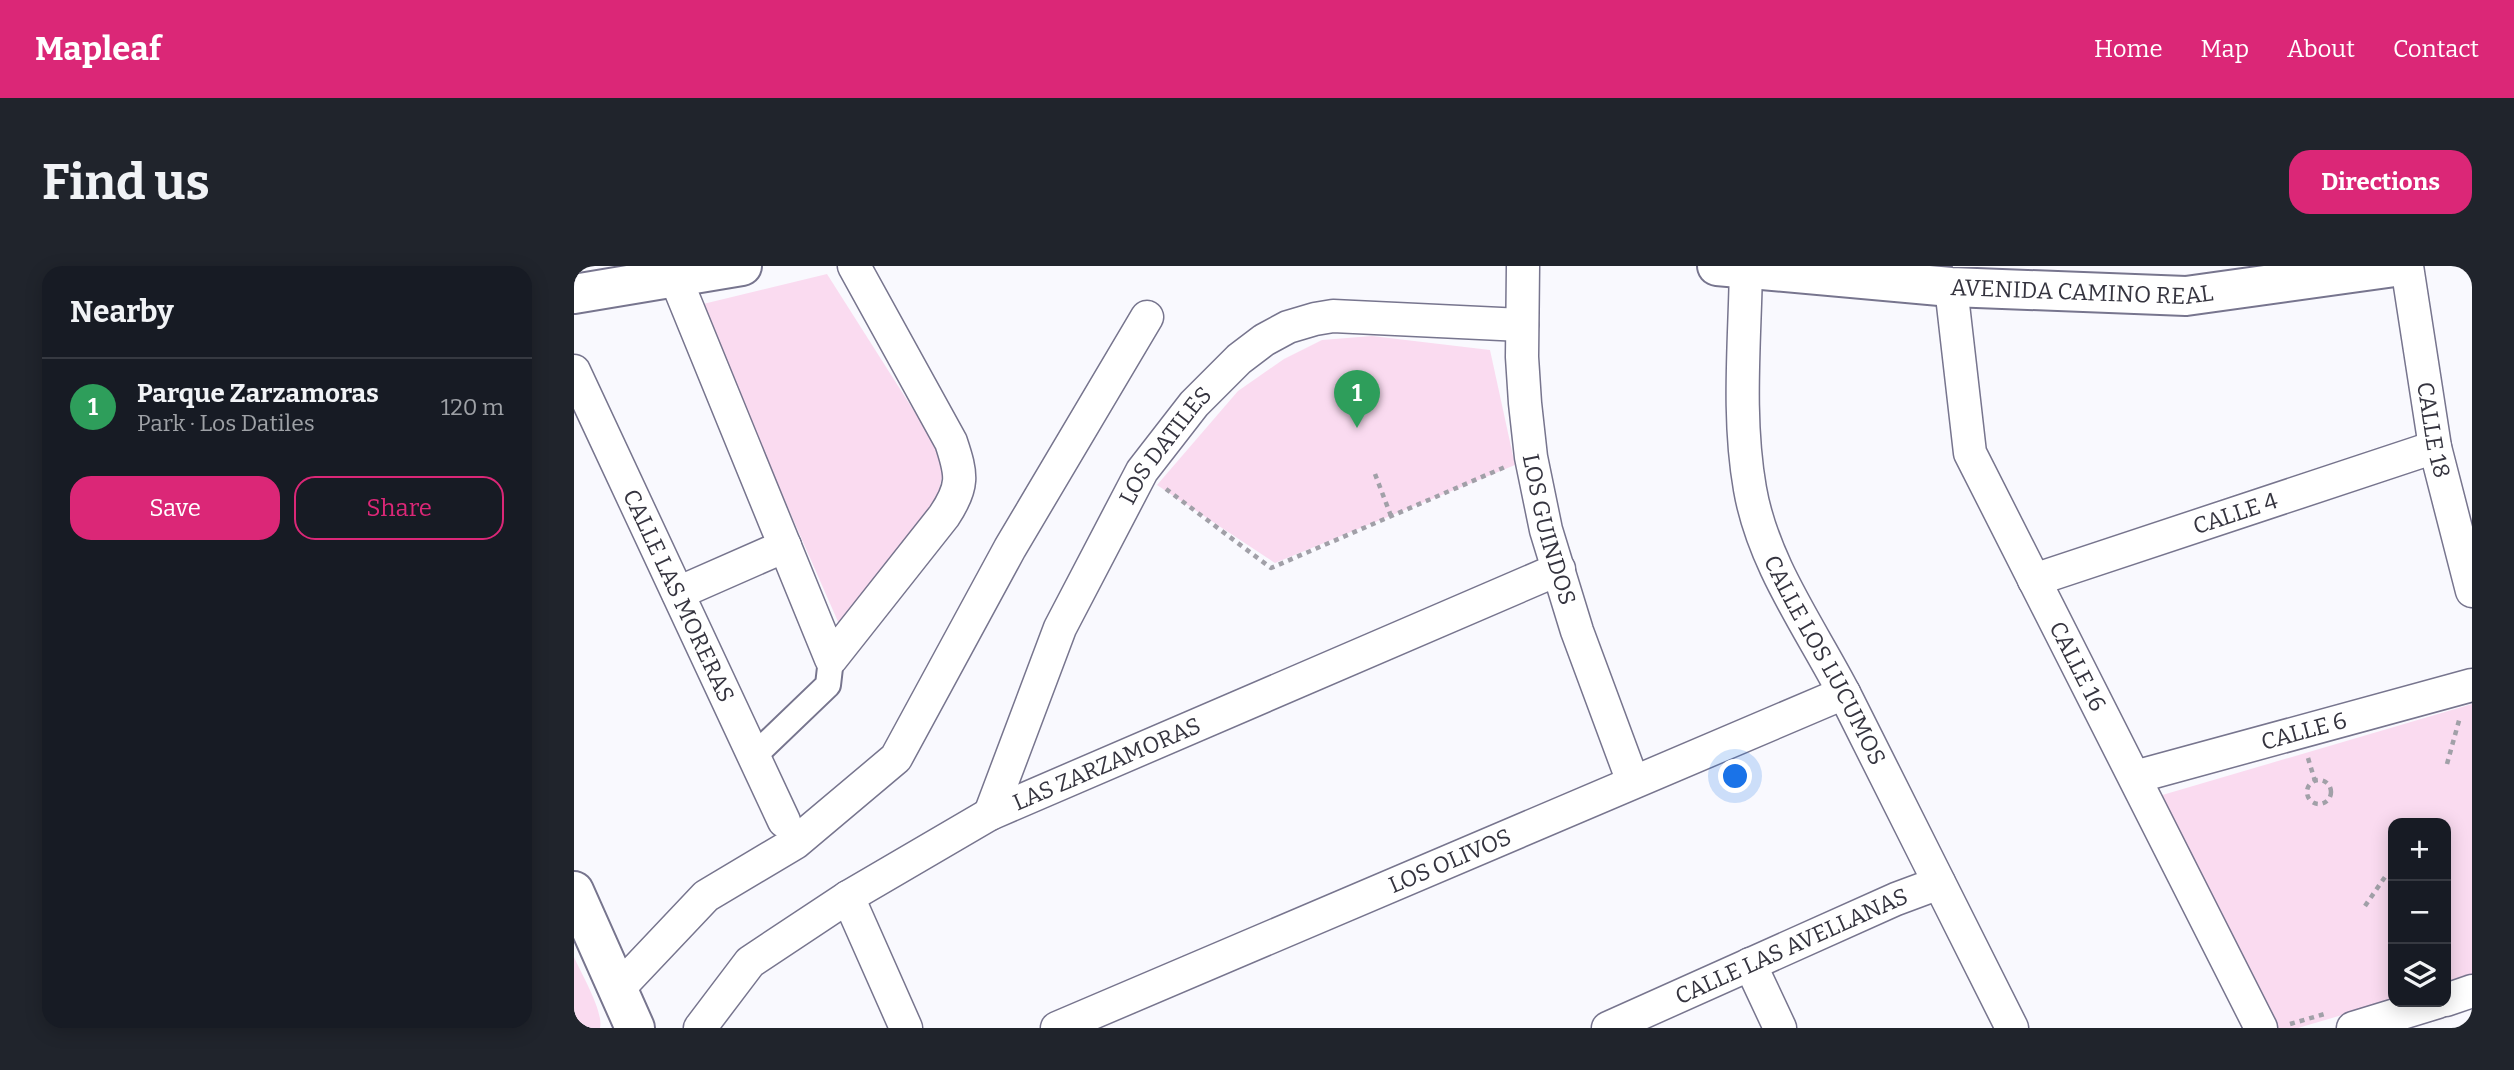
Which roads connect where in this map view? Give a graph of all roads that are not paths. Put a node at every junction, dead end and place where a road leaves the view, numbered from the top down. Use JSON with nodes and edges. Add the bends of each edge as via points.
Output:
{"nodes":[{"id":1,"x":742,"y":266,"type":"edge"},
{"id":2,"x":854,"y":266,"type":"edge"},
{"id":3,"x":1523,"y":266,"type":"edge"},
{"id":4,"x":2404,"y":266,"type":"edge"},
{"id":5,"x":1736,"y":267,"type":"edge"},
{"id":6,"x":675,"y":277,"type":"junction"},
{"id":7,"x":1951,"y":287,"type":"junction"},
{"id":8,"x":574,"y":293,"type":"edge"},
{"id":9,"x":1147,"y":317,"type":"dead end"},
{"id":10,"x":1522,"y":325,"type":"junction"},
{"id":11,"x":574,"y":372,"type":"edge"},
{"id":12,"x":2435,"y":447,"type":"junction"},
{"id":13,"x":785,"y":546,"type":"junction"},
{"id":14,"x":1559,"y":569,"type":"junction"},
{"id":15,"x":2034,"y":580,"type":"junction"},
{"id":16,"x":2472,"y":591,"type":"edge"},
{"id":17,"x":677,"y":593,"type":"junction"},
{"id":18,"x":831,"y":659,"type":"junction"},
{"id":19,"x":1844,"y":693,"type":"junction"},
{"id":20,"x":2467,"y":698,"type":"edge"},
{"id":21,"x":754,"y":756,"type":"junction"},
{"id":22,"x":2135,"y":778,"type":"junction"},
{"id":23,"x":1633,"y":782,"type":"junction"},
{"id":24,"x":990,"y":814,"type":"junction"},
{"id":25,"x":784,"y":821,"type":"dead end"},
{"id":26,"x":1939,"y":883,"type":"junction"},
{"id":27,"x":574,"y":891,"type":"edge"},
{"id":28,"x":848,"y":897,"type":"junction"},
{"id":29,"x":1750,"y":964,"type":"junction"},
{"id":30,"x":618,"y":989,"type":"junction"},
{"id":31,"x":2472,"y":992,"type":"edge"},
{"id":32,"x":2451,"y":998,"type":"edge"},
{"id":33,"x":2422,"y":1007,"type":"edge"},
{"id":34,"x":635,"y":1028,"type":"edge"},
{"id":35,"x":700,"y":1028,"type":"edge"},
{"id":36,"x":906,"y":1028,"type":"edge"},
{"id":37,"x":1057,"y":1028,"type":"edge"},
{"id":38,"x":1608,"y":1028,"type":"edge"},
{"id":39,"x":1780,"y":1028,"type":"edge"},
{"id":40,"x":2012,"y":1028,"type":"edge"},
{"id":41,"x":2261,"y":1028,"type":"edge"},
{"id":42,"x":2353,"y":1028,"type":"edge"}],
"edges":[{"from":1,"to":6,"type":"street"},
{"from":2,"to":18,"type":"street","via":[[951,442],[959,465],[958,495]]},
{"from":3,"to":10,"type":"street","name":"LOS GUINDOS"},
{"from":4,"to":7,"type":"street","name":"AVENIDA CAMINO REAL","via":[[2186,296]]},
{"from":4,"to":12,"type":"street","name":"CALLE 18"},
{"from":5,"to":7,"type":"street","name":"AVENIDA CAMINO REAL"},
{"from":5,"to":19,"type":"street","name":"CALLE LOS LUCUMOS","via":[[1750,491],[1766,543],[1792,600]]},
{"from":6,"to":8,"type":"street"},
{"from":6,"to":13,"type":"street"},
{"from":7,"to":15,"type":"street","name":"CALLE 16","via":[[1970,453]]},
{"from":9,"to":30,"type":"street","via":[[1010,548],[896,758],[795,843],[706,896]]},
{"from":10,"to":14,"type":"street","name":"LOS GUINDOS","via":[[1531,457]]},
{"from":10,"to":24,"type":"street","name":"LOS DATILES","via":[[1333,316],[1288,327],[1264,340],[1216,380],[1142,471],[1060,628]]},
{"from":11,"to":17,"type":"street","name":"CALLE LAS MORERAS"},
{"from":12,"to":15,"type":"street","name":"CALLE 4"},
{"from":12,"to":16,"type":"street","name":"CALLE 18"},
{"from":13,"to":17,"type":"street"},
{"from":13,"to":18,"type":"street"},
{"from":14,"to":23,"type":"street","name":"LOS GUINDOS"},
{"from":14,"to":24,"type":"street","name":"LAS ZARZAMORAS"},
{"from":15,"to":22,"type":"street","name":"CALLE 16"},
{"from":17,"to":21,"type":"street","name":"CALLE LAS MORERAS"},
{"from":18,"to":21,"type":"street","via":[[828,685]]},
{"from":19,"to":23,"type":"street","name":"LOS OLIVOS"},
{"from":19,"to":26,"type":"street","name":"CALLE LOS LUCUMOS"},
{"from":20,"to":22,"type":"street","name":"CALLE 6"},
{"from":21,"to":25,"type":"street","name":"CALLE LAS MORERAS"},
{"from":22,"to":41,"type":"street","name":"CALLE 16"},
{"from":23,"to":37,"type":"street","name":"LOS OLIVOS"},
{"from":24,"to":28,"type":"street","name":"LAS ZARZAMORAS"},
{"from":26,"to":29,"type":"street","name":"CALLE LAS AVELLANAS"},
{"from":26,"to":40,"type":"street","name":"CALLE LOS LUCUMOS"},
{"from":27,"to":30,"type":"street"},
{"from":28,"to":35,"type":"street","name":"LAS ZARZAMORAS","via":[[750,962]]},
{"from":28,"to":36,"type":"street"},
{"from":29,"to":38,"type":"street","name":"CALLE LAS AVELLANAS"},
{"from":29,"to":39,"type":"street"},
{"from":30,"to":34,"type":"street"},
{"from":31,"to":32,"type":"street"},
{"from":33,"to":42,"type":"street"}]}
